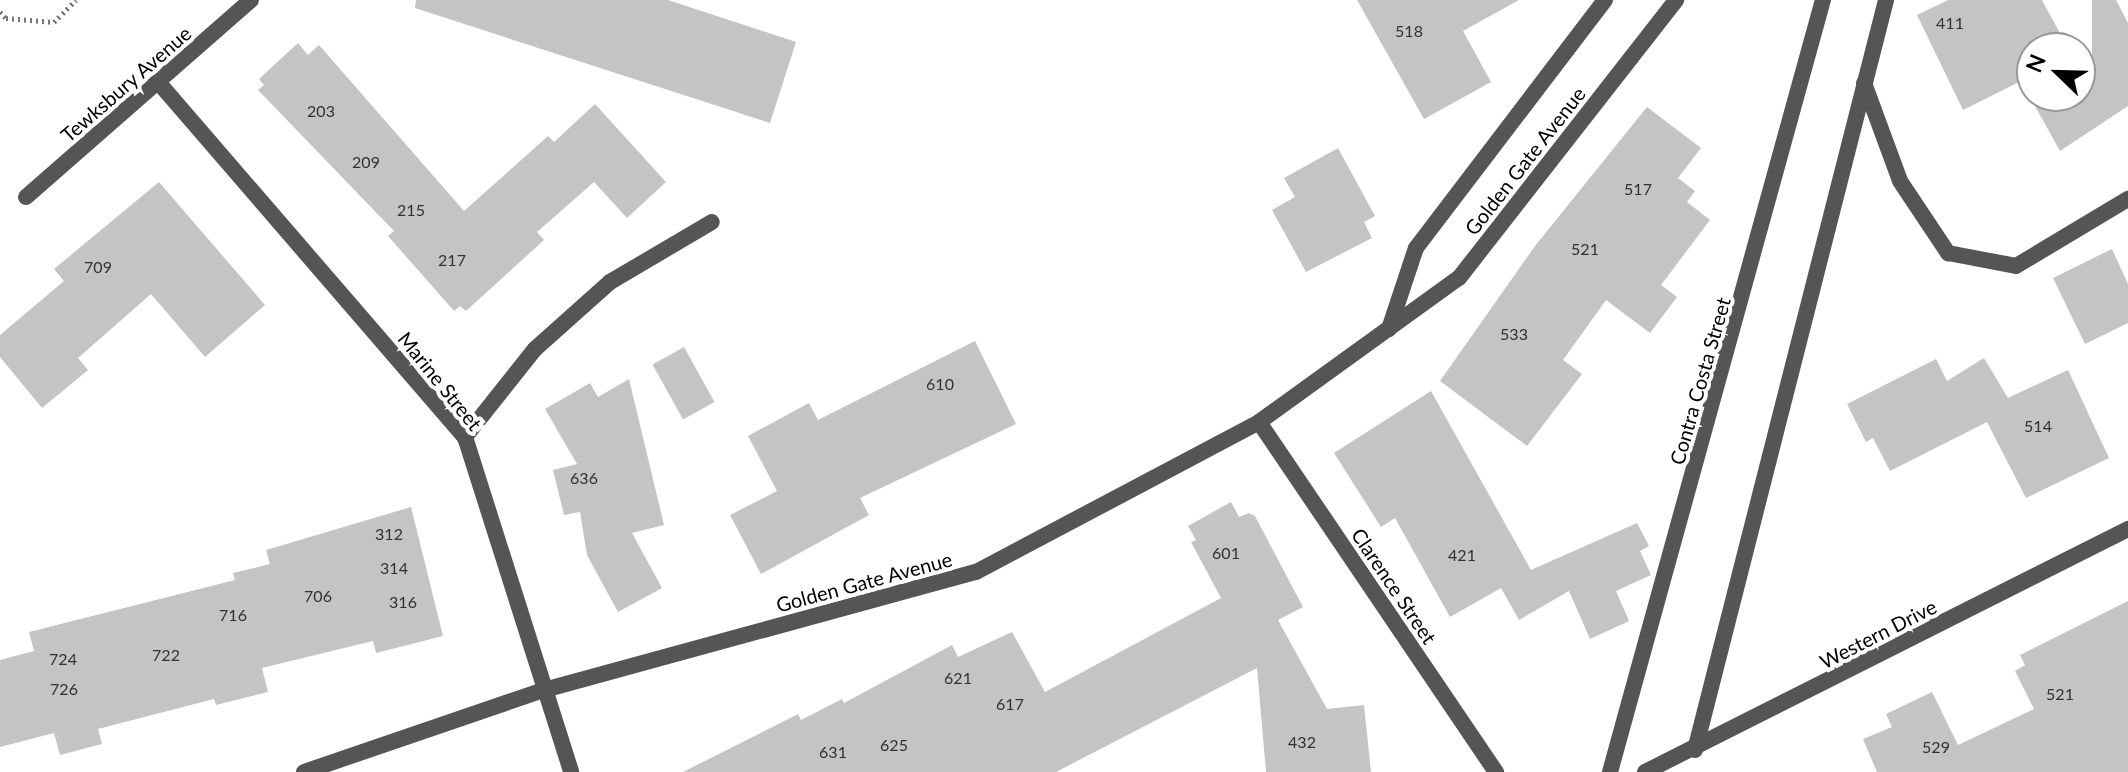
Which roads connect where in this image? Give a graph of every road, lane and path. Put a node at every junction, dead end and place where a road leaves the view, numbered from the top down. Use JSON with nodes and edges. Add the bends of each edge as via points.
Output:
{"nodes":[{"id":1,"x":76,"y":0,"type":"edge"},
{"id":2,"x":251,"y":0,"type":"edge"},
{"id":3,"x":1605,"y":0,"type":"edge"},
{"id":4,"x":1676,"y":0,"type":"edge"},
{"id":5,"x":1823,"y":0,"type":"edge"},
{"id":6,"x":1886,"y":0,"type":"edge"},
{"id":7,"x":0,"y":12,"type":"edge"},
{"id":8,"x":159,"y":83,"type":"junction"},
{"id":9,"x":1864,"y":83,"type":"junction"},
{"id":10,"x":26,"y":197,"type":"dead end"},
{"id":11,"x":2128,"y":199,"type":"edge"},
{"id":12,"x":712,"y":222,"type":"dead end"},
{"id":13,"x":1389,"y":329,"type":"junction"},
{"id":14,"x":1259,"y":422,"type":"junction"},
{"id":15,"x":465,"y":437,"type":"junction"},
{"id":16,"x":2128,"y":529,"type":"edge"},
{"id":17,"x":544,"y":690,"type":"junction"},
{"id":18,"x":1695,"y":750,"type":"junction"},
{"id":19,"x":304,"y":772,"type":"edge"},
{"id":20,"x":571,"y":772,"type":"edge"},
{"id":21,"x":1496,"y":772,"type":"edge"},
{"id":22,"x":1610,"y":772,"type":"edge"},
{"id":23,"x":1645,"y":772,"type":"edge"}],
"edges":[{"from":1,"to":7,"type":"path","via":[[54,22],[6,18]]},
{"from":2,"to":8,"type":"street","name":"Tewksbury Avenue"},
{"from":3,"to":13,"type":"street","name":"Golden Gate Avenue","via":[[1416,248]]},
{"from":4,"to":13,"type":"street","name":"Golden Gate Avenue","via":[[1459,278]]},
{"from":5,"to":22,"type":"street","name":"Contra Costa Street","via":[[1770,210]]},
{"from":6,"to":9,"type":"street"},
{"from":8,"to":10,"type":"street","name":"Tewksbury Avenue"},
{"from":8,"to":15,"type":"street","name":"Marine Street"},
{"from":9,"to":11,"type":"street","via":[[1900,181],[1948,253],[2016,266]]},
{"from":9,"to":18,"type":"street"},
{"from":12,"to":15,"type":"street","via":[[610,282],[535,349]]},
{"from":13,"to":14,"type":"street","name":"Golden Gate Avenue"},
{"from":14,"to":17,"type":"street","name":"Golden Gate Avenue","via":[[976,572]]},
{"from":14,"to":21,"type":"street","name":"Clarence Street"},
{"from":15,"to":17,"type":"street","name":"Marine Street"},
{"from":16,"to":18,"type":"street","name":"Western Drive"},
{"from":17,"to":19,"type":"street","name":"Golden Gate Avenue"},
{"from":17,"to":20,"type":"street","name":"Marine Street"},
{"from":18,"to":23,"type":"street","name":"Western Drive"}]}
